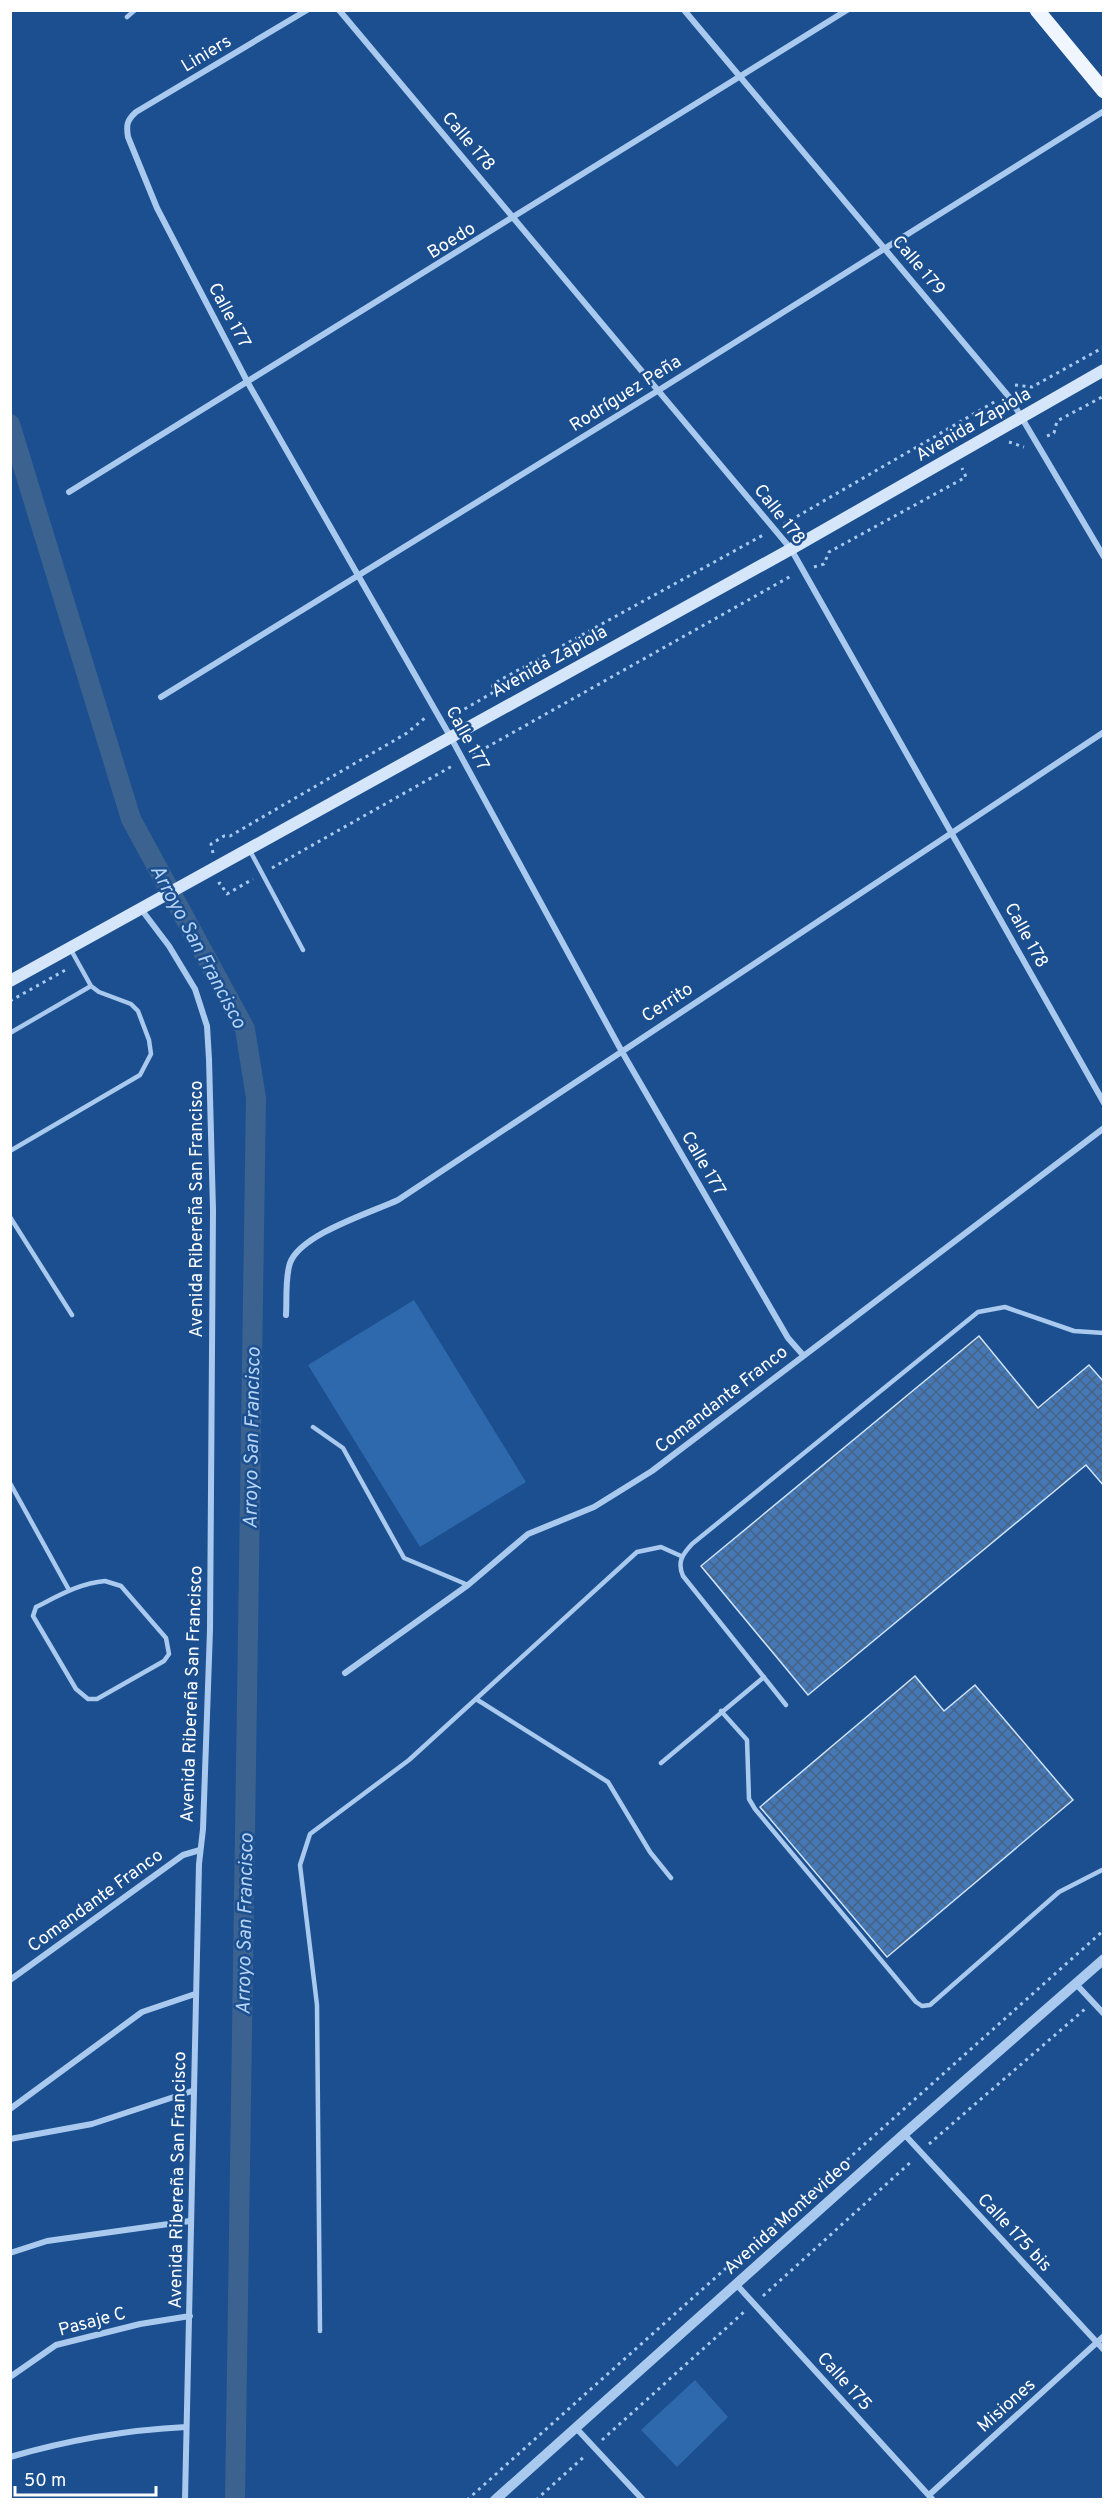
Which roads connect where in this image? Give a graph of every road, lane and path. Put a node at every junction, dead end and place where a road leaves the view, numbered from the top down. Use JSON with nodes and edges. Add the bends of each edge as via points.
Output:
{"nodes":[{"id":1,"x":135,"y":10,"type":"edge"},
{"id":2,"x":307,"y":10,"type":"edge"},
{"id":3,"x":339,"y":10,"type":"edge"},
{"id":4,"x":684,"y":10,"type":"edge"},
{"id":5,"x":847,"y":10,"type":"edge"},
{"id":6,"x":1037,"y":10,"type":"edge"},
{"id":7,"x":127,"y":17,"type":"dead end"},
{"id":8,"x":738,"y":78,"type":"junction"},
{"id":9,"x":1102,"y":86,"type":"edge"},
{"id":10,"x":1104,"y":111,"type":"edge"},
{"id":11,"x":126,"y":126,"type":"joint"},
{"id":12,"x":514,"y":218,"type":"junction"},
{"id":13,"x":886,"y":248,"type":"junction"},
{"id":14,"x":1104,"y":346,"type":"edge"},
{"id":15,"x":1104,"y":370,"type":"edge"},
{"id":16,"x":248,"y":383,"type":"junction"},
{"id":17,"x":659,"y":390,"type":"junction"},
{"id":18,"x":1006,"y":393,"type":"junction"},
{"id":19,"x":1104,"y":396,"type":"edge"},
{"id":20,"x":1023,"y":416,"type":"junction"},
{"id":21,"x":1037,"y":441,"type":"junction"},
{"id":22,"x":999,"y":447,"type":"dead end"},
{"id":23,"x":971,"y":462,"type":"dead end"},
{"id":24,"x":69,"y":492,"type":"dead end"},
{"id":25,"x":775,"y":529,"type":"junction"},
{"id":26,"x":790,"y":549,"type":"junction"},
{"id":27,"x":1104,"y":557,"type":"edge"},
{"id":28,"x":804,"y":571,"type":"junction"},
{"id":29,"x":357,"y":576,"type":"junction"},
{"id":30,"x":160,"y":697,"type":"dead end"},
{"id":31,"x":436,"y":711,"type":"junction"},
{"id":32,"x":1104,"y":732,"type":"edge"},
{"id":33,"x":450,"y":736,"type":"junction"},
{"id":34,"x":463,"y":760,"type":"junction"},
{"id":35,"x":953,"y":833,"type":"junction"},
{"id":36,"x":248,"y":848,"type":"junction"},
{"id":37,"x":206,"y":857,"type":"dead end"},
{"id":38,"x":262,"y":874,"type":"junction"},
{"id":39,"x":214,"y":886,"type":"dead end"},
{"id":40,"x":140,"y":908,"type":"junction"},
{"id":41,"x":70,"y":947,"type":"junction"},
{"id":42,"x":303,"y":950,"type":"dead end"},
{"id":43,"x":10,"y":981,"type":"edge"},
{"id":44,"x":91,"y":986,"type":"junction"},
{"id":45,"x":10,"y":1033,"type":"edge"},
{"id":46,"x":621,"y":1050,"type":"junction"},
{"id":47,"x":1104,"y":1102,"type":"edge"},
{"id":48,"x":1104,"y":1128,"type":"edge"},
{"id":49,"x":10,"y":1151,"type":"edge"},
{"id":50,"x":10,"y":1217,"type":"edge"},
{"id":51,"x":72,"y":1315,"type":"dead end"},
{"id":52,"x":286,"y":1315,"type":"dead end"},
{"id":53,"x":1104,"y":1333,"type":"edge"},
{"id":54,"x":803,"y":1355,"type":"junction"},
{"id":55,"x":313,"y":1427,"type":"dead end"},
{"id":56,"x":10,"y":1483,"type":"edge"},
{"id":57,"x":681,"y":1556,"type":"junction"},
{"id":58,"x":468,"y":1585,"type":"junction"},
{"id":59,"x":69,"y":1590,"type":"junction"},
{"id":60,"x":345,"y":1673,"type":"dead end"},
{"id":61,"x":764,"y":1677,"type":"junction"},
{"id":62,"x":476,"y":1699,"type":"junction"},
{"id":63,"x":786,"y":1704,"type":"dead end"},
{"id":64,"x":721,"y":1711,"type":"junction"},
{"id":65,"x":661,"y":1763,"type":"dead end"},
{"id":66,"x":200,"y":1850,"type":"junction"},
{"id":67,"x":1104,"y":1869,"type":"edge"},
{"id":68,"x":671,"y":1878,"type":"dead end"},
{"id":69,"x":1104,"y":1930,"type":"edge"},
{"id":70,"x":1104,"y":1959,"type":"edge"},
{"id":71,"x":10,"y":1980,"type":"edge"},
{"id":72,"x":1076,"y":1984,"type":"junction"},
{"id":73,"x":195,"y":1994,"type":"junction"},
{"id":74,"x":1093,"y":2002,"type":"junction"},
{"id":75,"x":1104,"y":2014,"type":"edge"},
{"id":76,"x":192,"y":2091,"type":"junction"},
{"id":77,"x":10,"y":2109,"type":"edge"},
{"id":78,"x":904,"y":2134,"type":"junction"},
{"id":79,"x":10,"y":2139,"type":"edge"},
{"id":80,"x":921,"y":2152,"type":"junction"},
{"id":81,"x":190,"y":2221,"type":"junction"},
{"id":82,"x":10,"y":2253,"type":"edge"},
{"id":83,"x":736,"y":2284,"type":"junction"},
{"id":84,"x":754,"y":2304,"type":"junction"},
{"id":85,"x":190,"y":2316,"type":"junction"},
{"id":86,"x":320,"y":2331,"type":"dead end"},
{"id":87,"x":1104,"y":2336,"type":"edge"},
{"id":88,"x":1096,"y":2343,"type":"junction"},
{"id":89,"x":1104,"y":2350,"type":"edge"},
{"id":90,"x":10,"y":2377,"type":"edge"},
{"id":91,"x":186,"y":2427,"type":"junction"},
{"id":92,"x":577,"y":2429,"type":"junction"},
{"id":93,"x":594,"y":2448,"type":"junction"},
{"id":94,"x":10,"y":2457,"type":"edge"},
{"id":95,"x":931,"y":2497,"type":"edge"},
{"id":96,"x":185,"y":2499,"type":"edge"},
{"id":97,"x":467,"y":2499,"type":"edge"},
{"id":98,"x":495,"y":2499,"type":"edge"},
{"id":99,"x":536,"y":2499,"type":"edge"},
{"id":100,"x":643,"y":2499,"type":"edge"}],
"edges":[{"from":1,"to":7,"type":"lane"},
{"from":2,"to":11,"type":"street","name":"Liniers","via":[[136,112]]},
{"from":3,"to":12,"type":"street","name":"Calle 178"},
{"from":4,"to":8,"type":"street","name":"Calle 179"},
{"from":5,"to":8,"type":"street","name":"Boedo"},
{"from":6,"to":9,"type":"main road"},
{"from":8,"to":12,"type":"street","name":"Boedo"},
{"from":8,"to":13,"type":"street","name":"Calle 179"},
{"from":10,"to":13,"type":"street","name":"Rodríguez Peña"},
{"from":11,"to":16,"type":"street","name":"Calle 177","via":[[157,208]]},
{"from":12,"to":16,"type":"street","name":"Boedo"},
{"from":12,"to":17,"type":"street","name":"Calle 178"},
{"from":13,"to":17,"type":"street","name":"Rodríguez Peña"},
{"from":13,"to":18,"type":"street","name":"Calle 179"},
{"from":14,"to":18,"type":"path","via":[[1032,387],[1016,383]]},
{"from":15,"to":20,"type":"main road","name":"Avenida Zapiola"},
{"from":16,"to":24,"type":"street","name":"Boedo"},
{"from":16,"to":29,"type":"street","name":"Calle 177"},
{"from":17,"to":25,"type":"street","name":"Calle 178"},
{"from":17,"to":29,"type":"street","name":"Rodríguez Peña"},
{"from":18,"to":20,"type":"street","name":"Calle 179"},
{"from":18,"to":25,"type":"path"},
{"from":19,"to":21,"type":"path","via":[[1057,421],[1054,433]]},
{"from":20,"to":21,"type":"street","name":"Calle 179"},
{"from":20,"to":26,"type":"main road","name":"Avenida Zapiola"},
{"from":21,"to":22,"type":"path","via":[[1023,448],[1008,442]]},
{"from":21,"to":27,"type":"street","name":"Calle 179"},
{"from":23,"to":28,"type":"path","via":[[962,467],[966,477],[830,552],[824,564]]},
{"from":25,"to":26,"type":"street","name":"Calle 178"},
{"from":25,"to":31,"type":"path","via":[[493,684],[492,693],[456,714],[448,713],[446,706]]},
{"from":26,"to":28,"type":"street","name":"Calle 178"},
{"from":26,"to":33,"type":"main road","name":"Avenida Zapiola"},
{"from":28,"to":34,"type":"path","via":[[781,580]]},
{"from":28,"to":35,"type":"street","name":"Calle 178"},
{"from":29,"to":30,"type":"street","name":"Rodríguez Peña"},
{"from":29,"to":31,"type":"street","name":"Calle 177"},
{"from":31,"to":33,"type":"street","name":"Calle 177"},
{"from":31,"to":37,"type":"path","via":[[407,733],[230,836],[211,843],[213,854]]},
{"from":32,"to":35,"type":"street","name":"Cerrito"},
{"from":33,"to":34,"type":"street","name":"Calle 177"},
{"from":33,"to":36,"type":"main road","name":"Avenida Zapiola"},
{"from":34,"to":38,"type":"path"},
{"from":34,"to":46,"type":"street","name":"Calle 177"},
{"from":35,"to":46,"type":"street","name":"Cerrito"},
{"from":35,"to":47,"type":"street","name":"Calle 178"},
{"from":36,"to":38,"type":"lane"},
{"from":36,"to":40,"type":"main road","name":"Avenida Zapiola"},
{"from":38,"to":39,"type":"path","via":[[227,894],[220,883]]},
{"from":38,"to":42,"type":"lane"},
{"from":40,"to":41,"type":"main road","name":"Avenida Zapiola"},
{"from":40,"to":66,"type":"street","name":"Avenida Ribereña San Francisco","via":[[195,989],[207,1026],[213,1210],[210,1618]]},
{"from":41,"to":43,"type":"main road","name":"Avenida Zapiola"},
{"from":41,"to":44,"type":"lane"},
{"from":44,"to":45,"type":"lane"},
{"from":44,"to":49,"type":"lane","via":[[138,1011],[149,1040],[151,1054],[147,1065],[140,1075]]},
{"from":46,"to":52,"type":"street","name":"Cerrito","via":[[398,1200],[301,1246],[291,1262]]},
{"from":46,"to":54,"type":"street","name":"Calle 177","via":[[788,1338]]},
{"from":48,"to":54,"type":"street","name":"Comandante Franco"},
{"from":50,"to":51,"type":"lane"},
{"from":53,"to":57,"type":"lane","via":[[1074,1331],[1005,1307],[978,1312]]},
{"from":54,"to":58,"type":"street","name":"Comandante Franco","via":[[652,1471],[594,1508],[528,1534]]},
{"from":55,"to":58,"type":"lane","via":[[343,1448],[404,1558]]},
{"from":56,"to":59,"type":"lane"},
{"from":57,"to":61,"type":"lane","via":[[683,1576]]},
{"from":57,"to":62,"type":"lane","via":[[661,1546],[637,1552]]},
{"from":58,"to":60,"type":"street","name":"Comandante Franco"},
{"from":59,"to":59,"type":"lane","via":[[36,1607],[33,1616],[82,1696],[98,1698],[164,1661],[169,1654],[166,1638],[121,1586],[90,1582]]},
{"from":61,"to":63,"type":"lane"},
{"from":61,"to":64,"type":"lane"},
{"from":62,"to":68,"type":"lane","via":[[608,1782],[650,1852]]},
{"from":62,"to":86,"type":"lane","via":[[409,1760],[310,1834],[300,1865],[317,2006]]},
{"from":64,"to":65,"type":"lane"},
{"from":64,"to":67,"type":"lane","via":[[747,1740],[749,1799],[755,1809],[922,2006],[930,2005],[1059,1893]]},
{"from":66,"to":71,"type":"street","name":"Comandante Franco","via":[[183,1855]]},
{"from":66,"to":73,"type":"street","name":"Avenida Ribereña San Francisco"},
{"from":69,"to":97,"type":"path"},
{"from":70,"to":72,"type":"street","name":"Avenida Montevideo"},
{"from":72,"to":74,"type":"street"},
{"from":72,"to":78,"type":"street","name":"Avenida Montevideo"},
{"from":73,"to":76,"type":"street","name":"Avenida Ribereña San Francisco"},
{"from":73,"to":77,"type":"street","via":[[142,2012]]},
{"from":74,"to":75,"type":"street"},
{"from":74,"to":80,"type":"path"},
{"from":76,"to":79,"type":"street","via":[[92,2124]]},
{"from":76,"to":81,"type":"street","name":"Avenida Ribereña San Francisco"},
{"from":78,"to":80,"type":"street","name":"Calle 175 bis"},
{"from":78,"to":83,"type":"street","name":"Avenida Montevideo"},
{"from":80,"to":84,"type":"path"},
{"from":80,"to":88,"type":"street","name":"Calle 175 bis"},
{"from":81,"to":82,"type":"street","via":[[47,2241]]},
{"from":81,"to":85,"type":"street","name":"Avenida Ribereña San Francisco"},
{"from":83,"to":84,"type":"street","name":"Calle 175"},
{"from":83,"to":92,"type":"street","name":"Avenida Montevideo"},
{"from":84,"to":93,"type":"path"},
{"from":84,"to":95,"type":"street","name":"Calle 175"},
{"from":85,"to":90,"type":"street","name":"Pasaje C","via":[[56,2345]]},
{"from":85,"to":91,"type":"street","name":"Avenida Ribereña San Francisco"},
{"from":87,"to":88,"type":"street","name":"Misiones"},
{"from":88,"to":89,"type":"street","name":"Calle 175 bis"},
{"from":88,"to":95,"type":"street","name":"Misiones"},
{"from":91,"to":94,"type":"street","via":[[136,2430]]},
{"from":91,"to":96,"type":"street","name":"Avenida Ribereña San Francisco"},
{"from":92,"to":93,"type":"street"},
{"from":92,"to":98,"type":"street","name":"Avenida Montevideo"},
{"from":93,"to":99,"type":"path"},
{"from":93,"to":100,"type":"street"}]}
